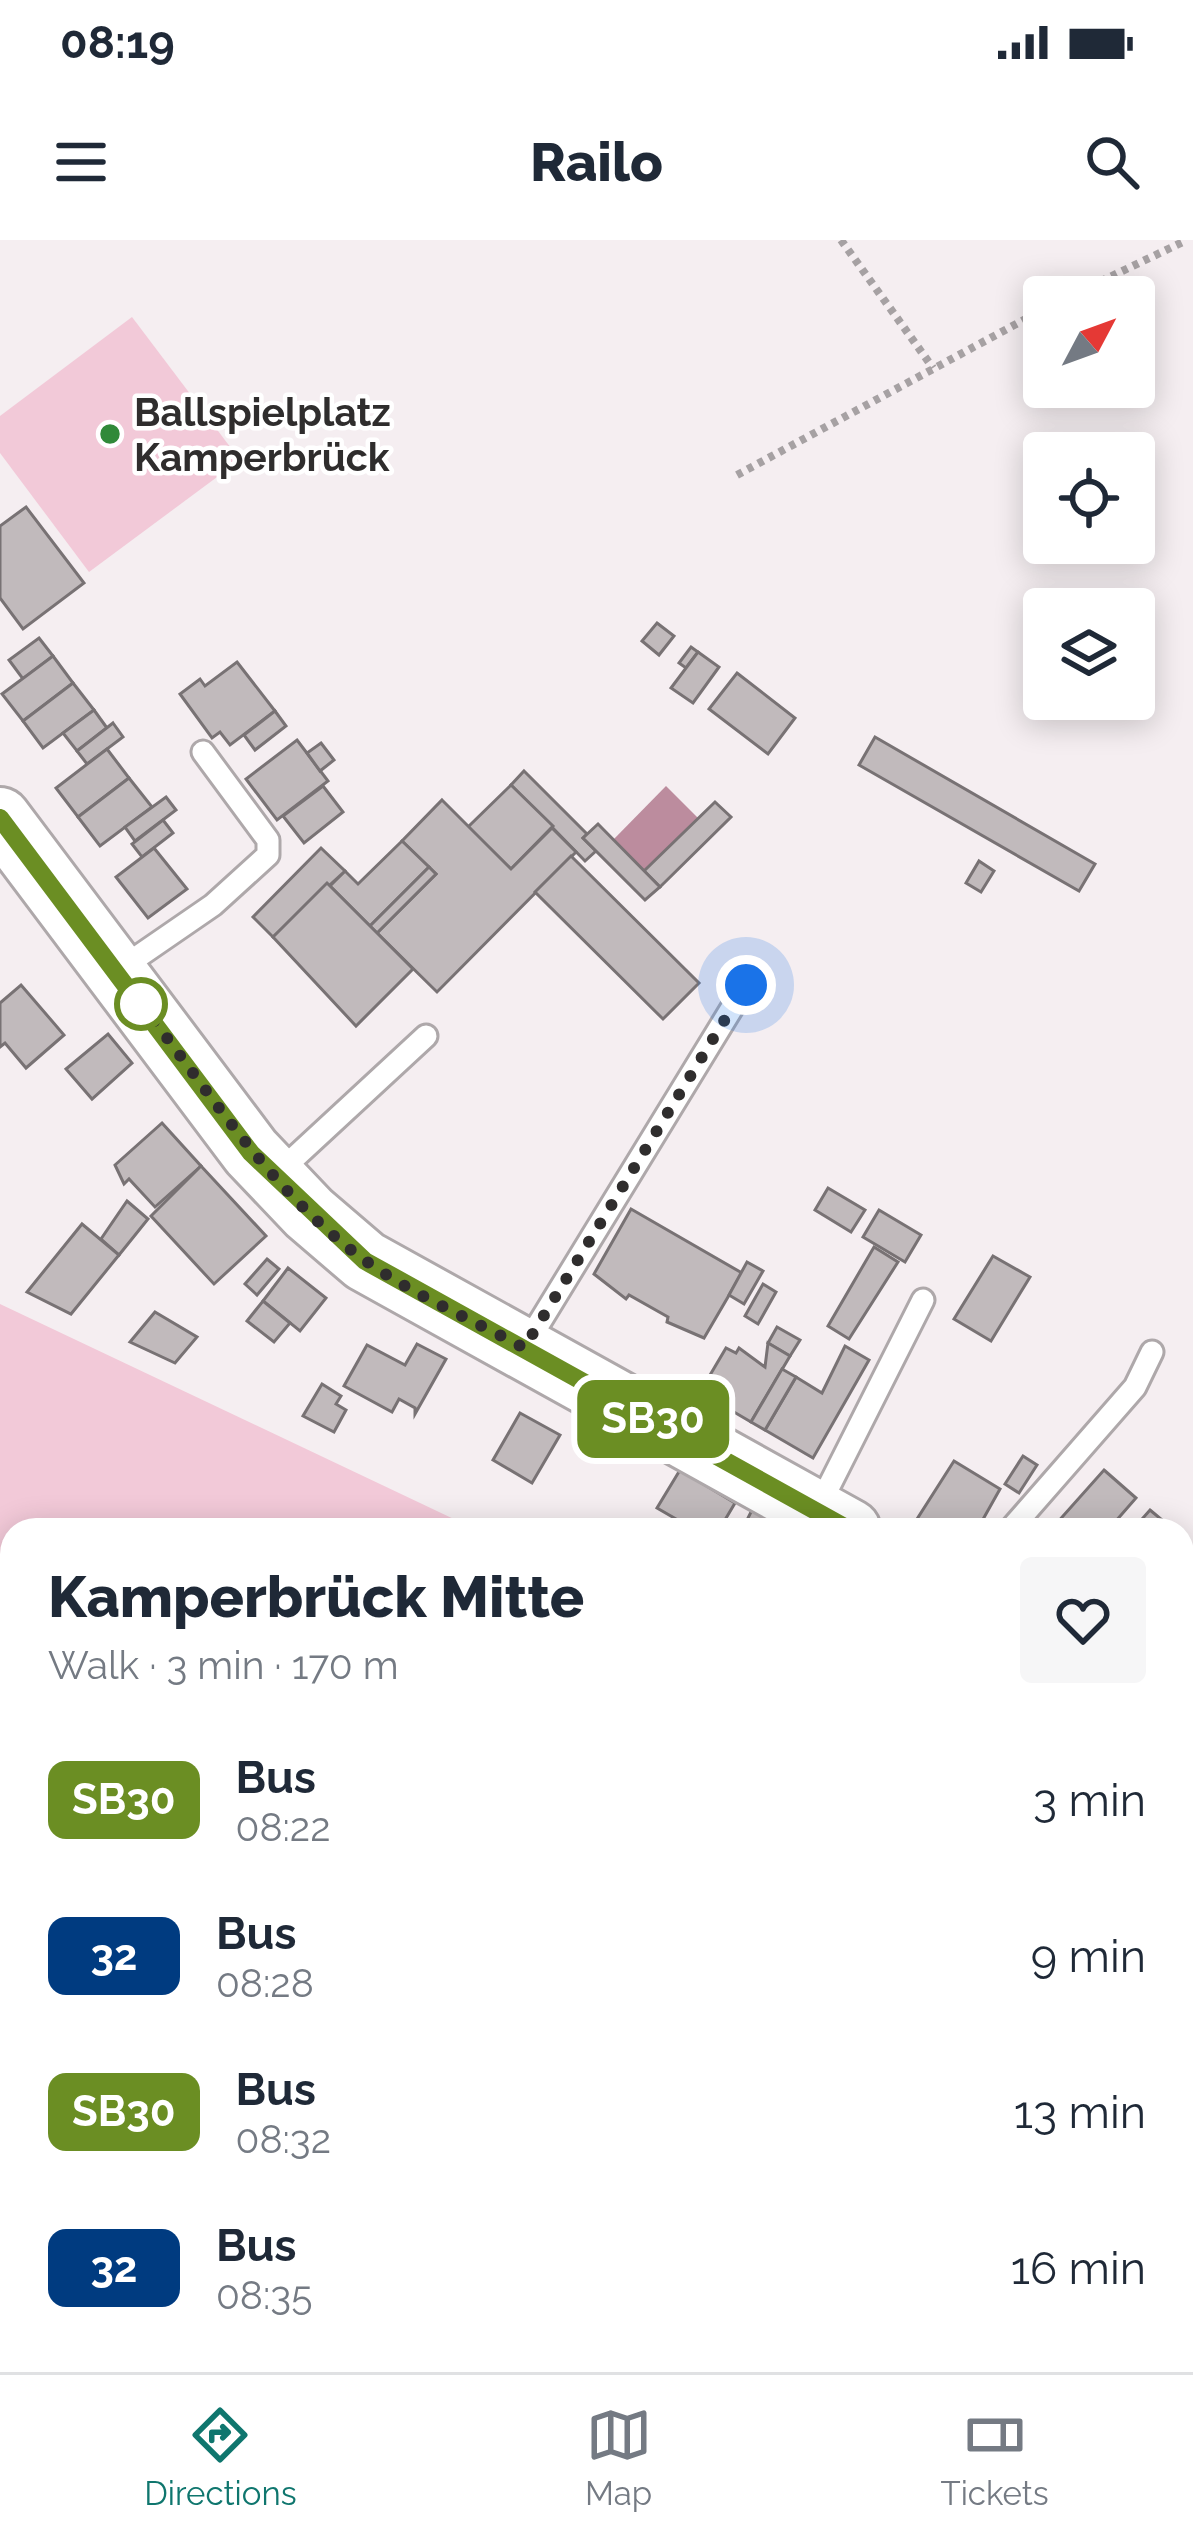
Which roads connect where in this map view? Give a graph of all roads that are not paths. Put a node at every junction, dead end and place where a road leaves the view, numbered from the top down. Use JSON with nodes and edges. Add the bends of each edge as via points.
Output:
{"nodes":[{"id":1,"x":202,"y":752,"type":"dead end"},
{"id":2,"x":0,"y":818,"type":"edge"},
{"id":3,"x":115,"y":973,"type":"junction"},
{"id":4,"x":746,"y":985,"type":"dead end"},
{"id":5,"x":426,"y":1036,"type":"dead end"},
{"id":6,"x":274,"y":1176,"type":"junction"},
{"id":7,"x":923,"y":1300,"type":"dead end"},
{"id":8,"x":524,"y":1348,"type":"junction"},
{"id":9,"x":1152,"y":1352,"type":"dead end"},
{"id":10,"x":829,"y":1518,"type":"edge"},
{"id":11,"x":834,"y":1518,"type":"edge"},
{"id":12,"x":1020,"y":1518,"type":"edge"}],
"edges":[{"from":1,"to":3,"type":"lane","via":[[268,841],[268,855],[213,905]]},
{"from":2,"to":3,"type":"main road"},
{"from":3,"to":6,"type":"main road"},
{"from":4,"to":8,"type":"lane"},
{"from":5,"to":6,"type":"lane"},
{"from":6,"to":8,"type":"main road","via":[[365,1261]]},
{"from":7,"to":11,"type":"lane"},
{"from":8,"to":10,"type":"main road"},
{"from":9,"to":12,"type":"lane","via":[[1135,1387]]}]}
